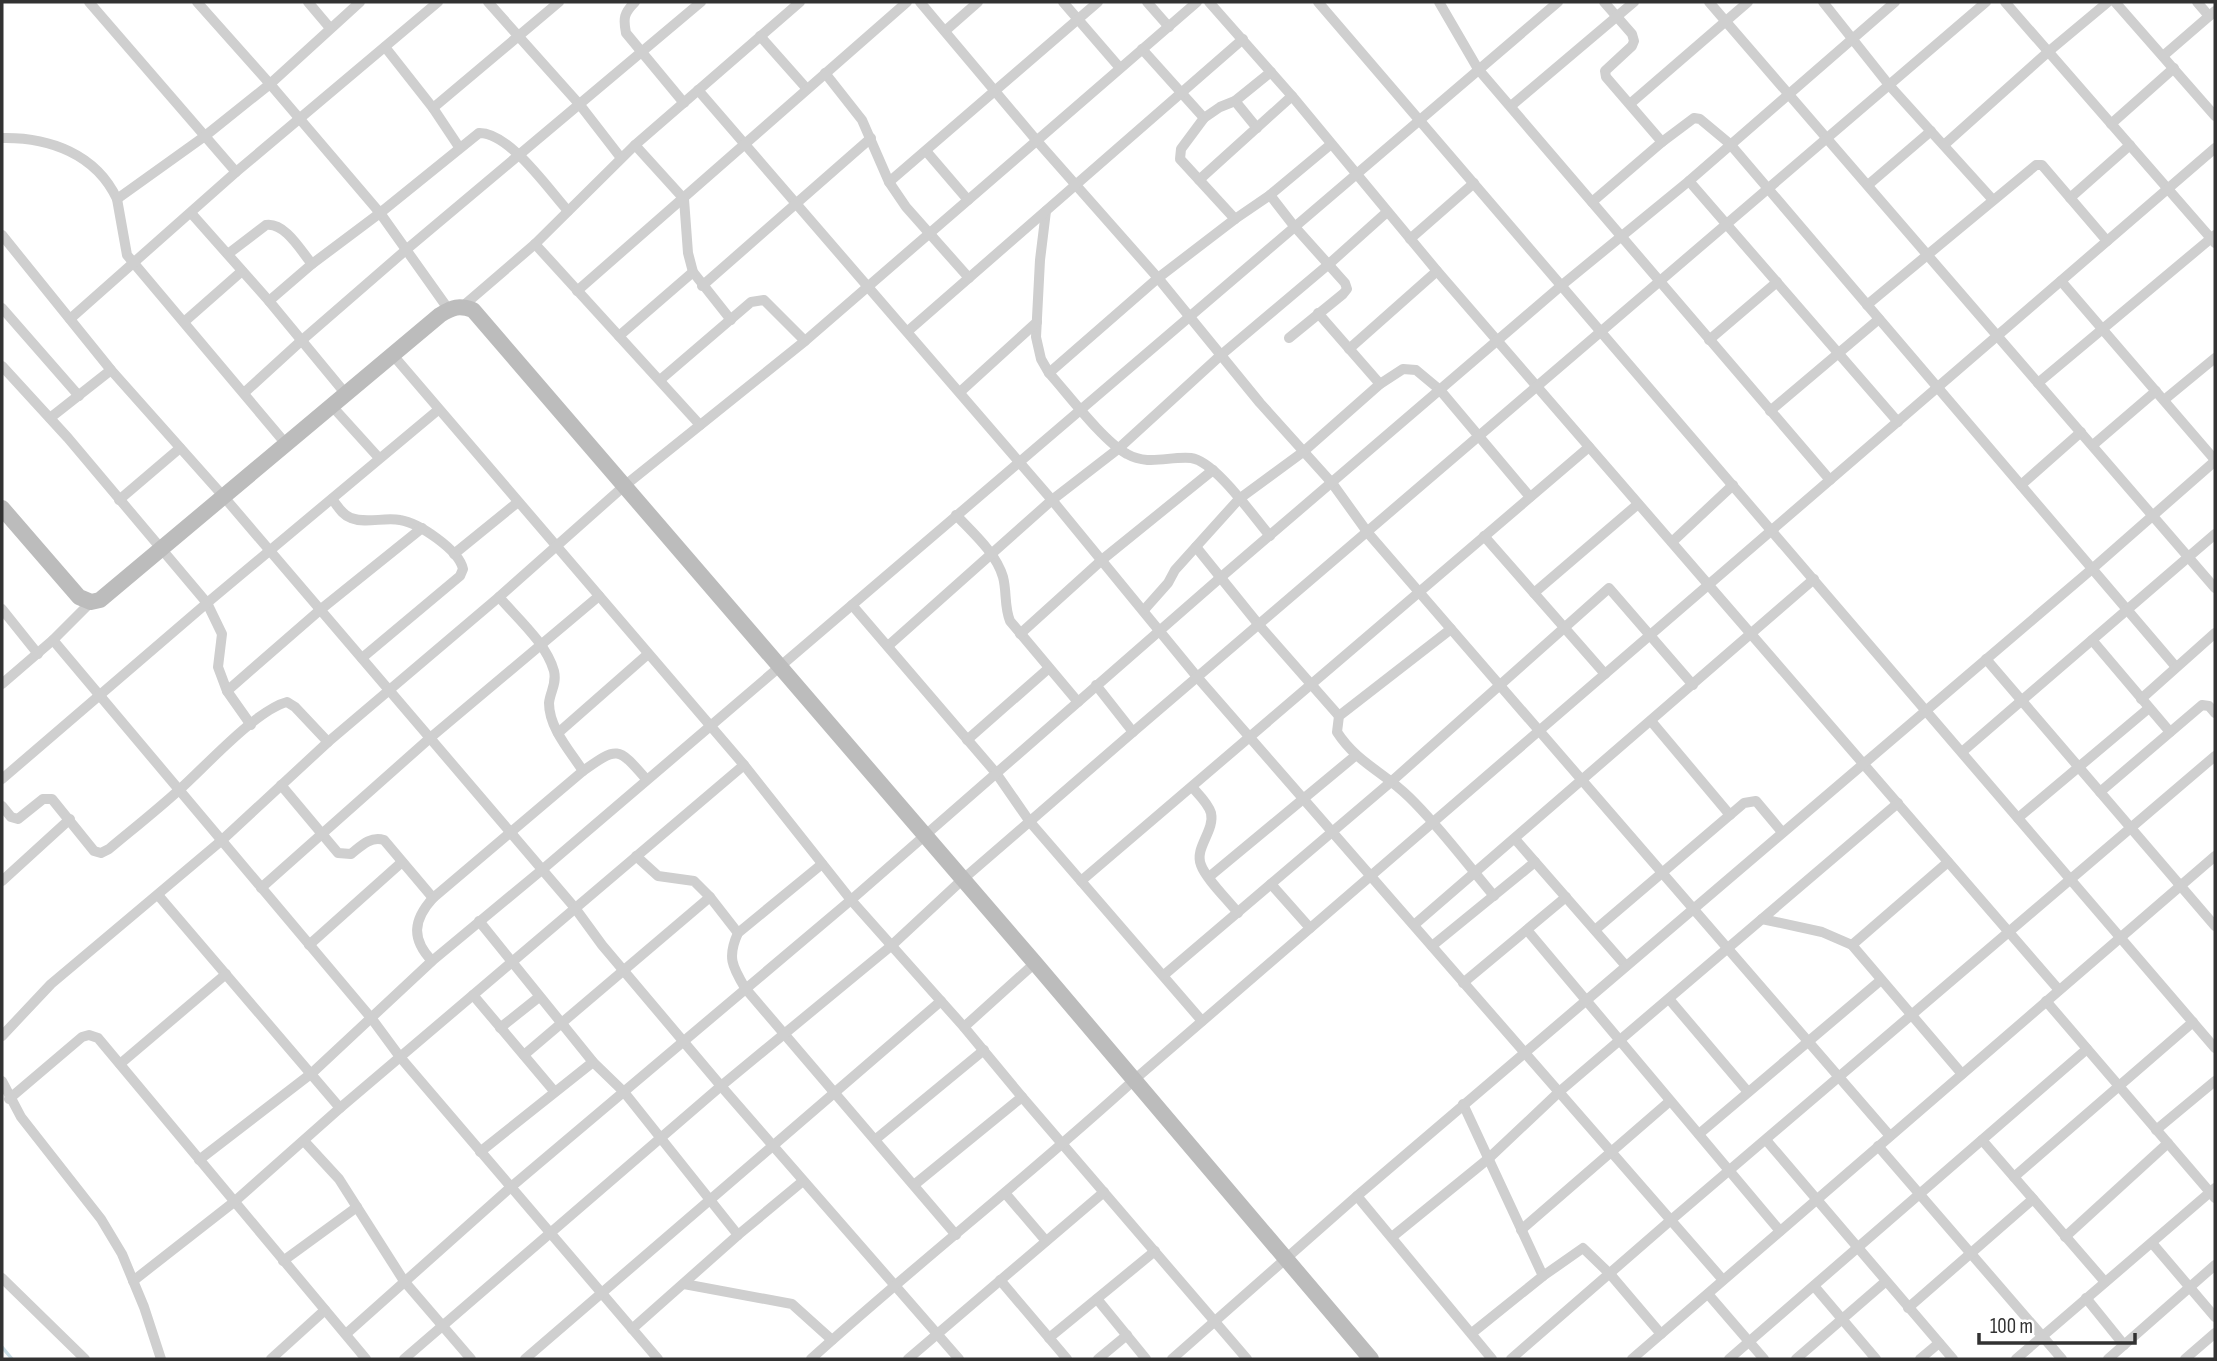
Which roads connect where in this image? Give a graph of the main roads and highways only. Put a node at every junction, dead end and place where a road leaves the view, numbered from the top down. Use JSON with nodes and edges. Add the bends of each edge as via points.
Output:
{"nodes":[{"id":1,"x":2,"y":508,"type":"edge"},
{"id":2,"x":1371,"y":1359,"type":"edge"}],
"edges":[{"from":1,"to":2,"type":"main road","via":[[63,581],[91,602],[111,593],[392,354],[456,308],[473,310]]}]}
